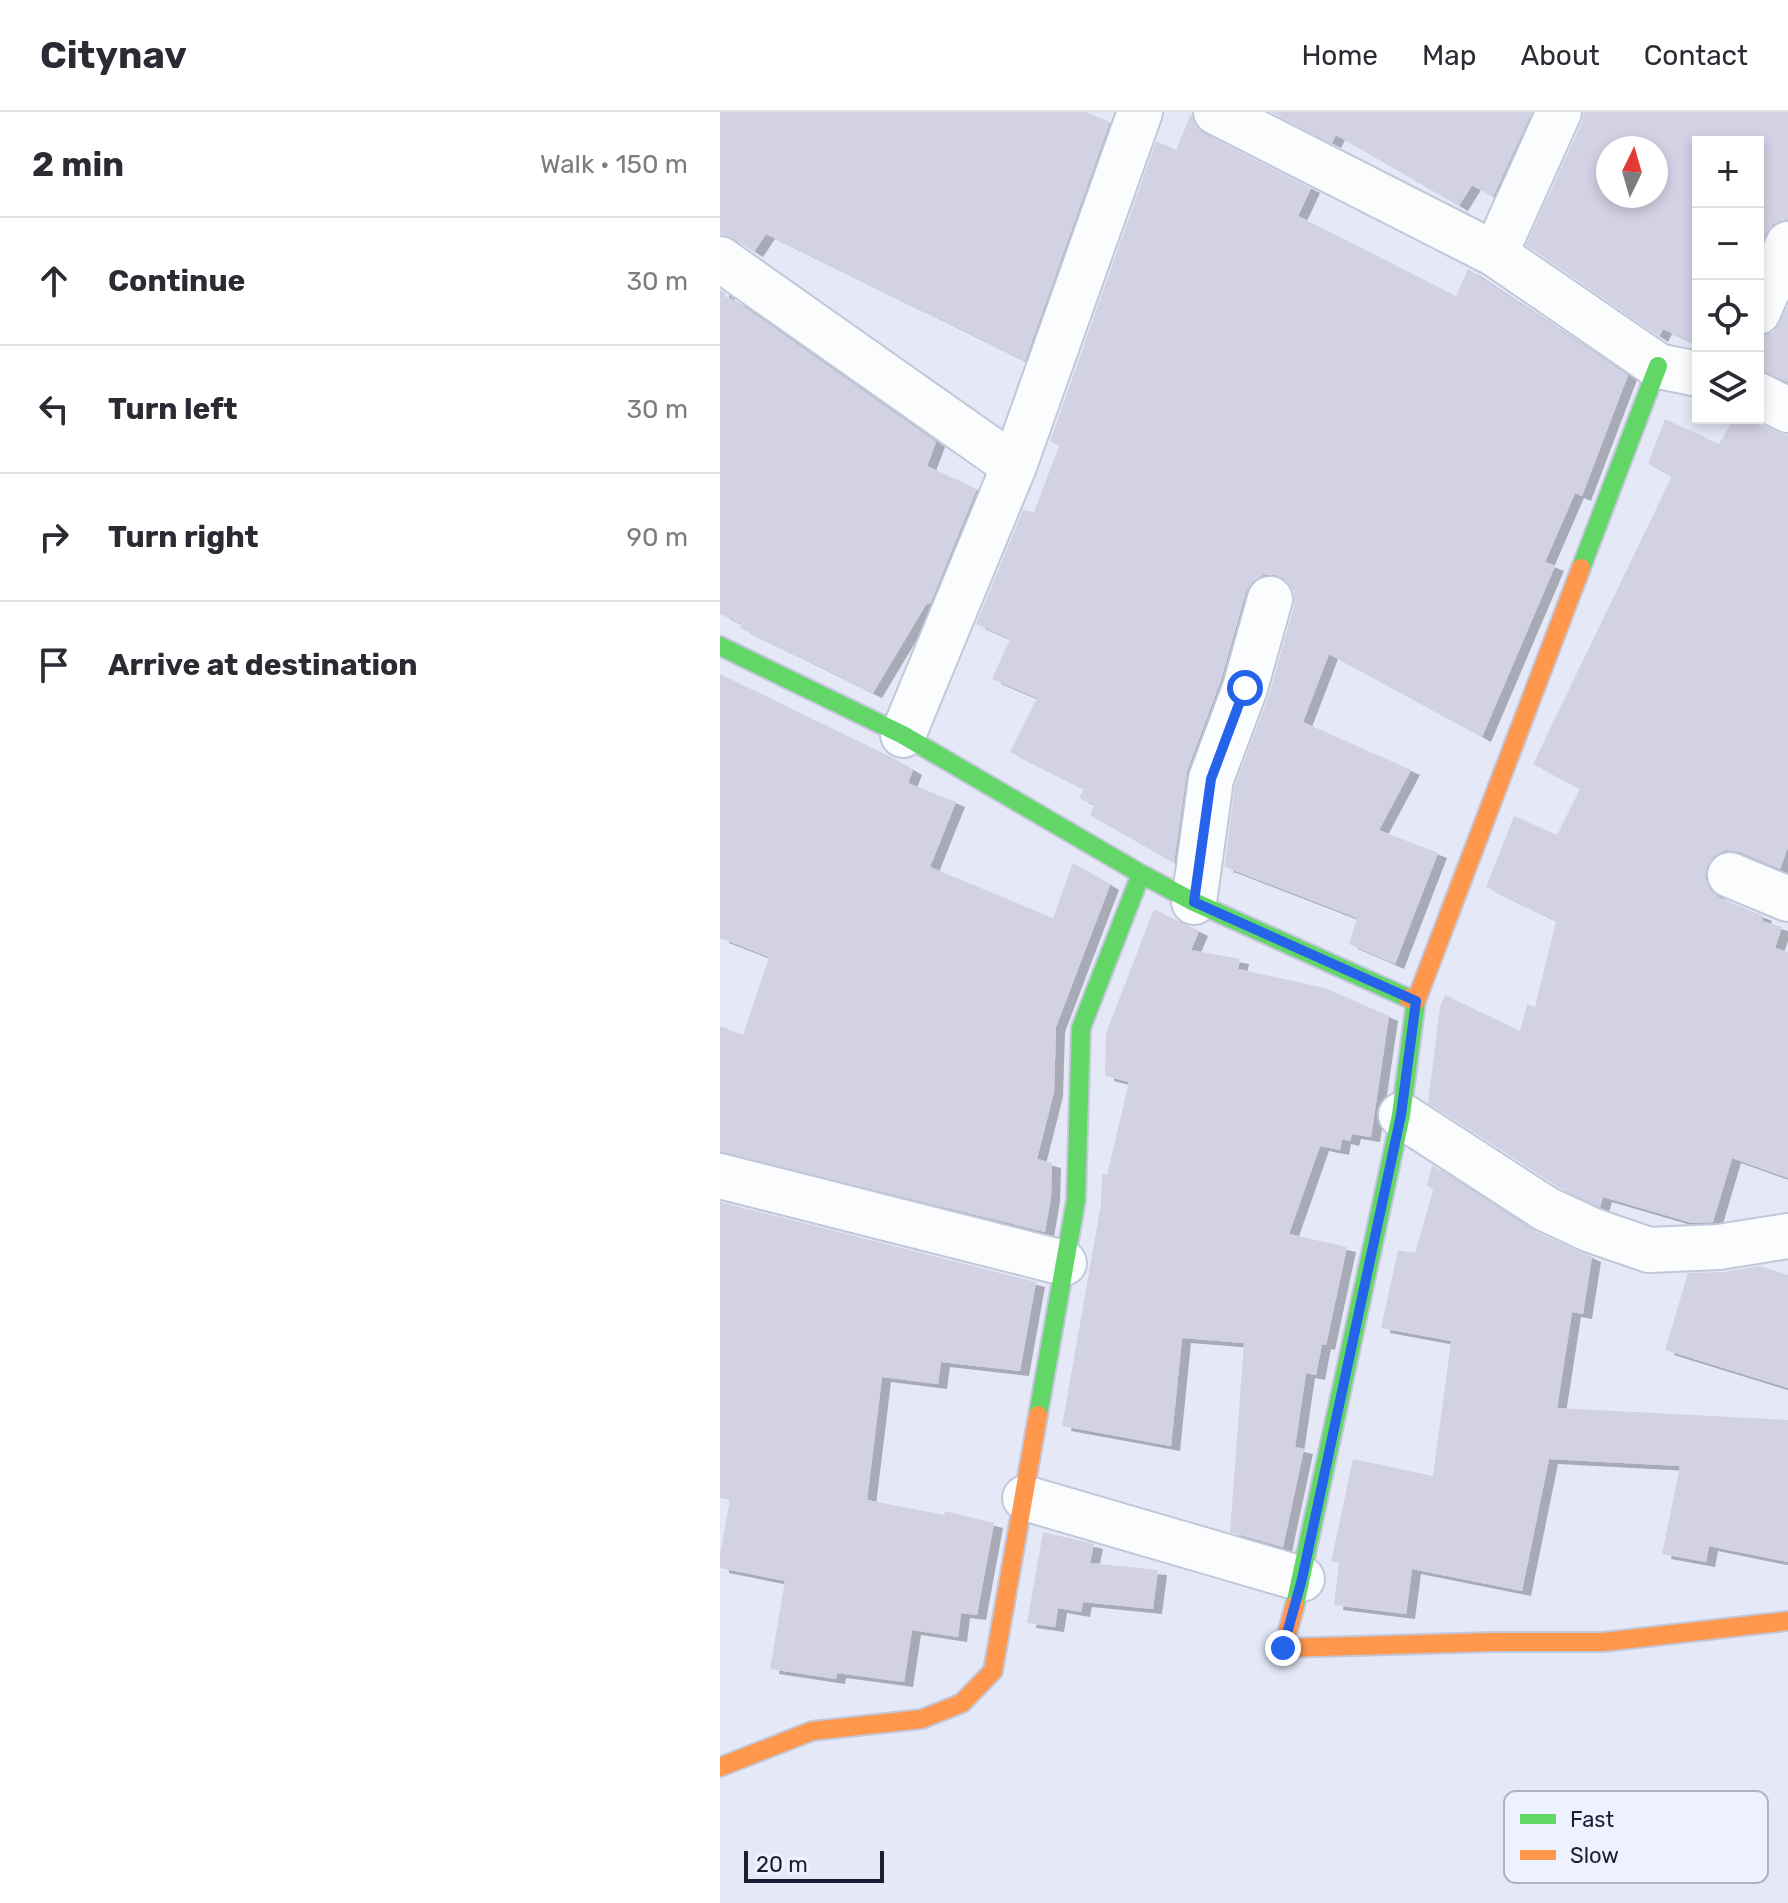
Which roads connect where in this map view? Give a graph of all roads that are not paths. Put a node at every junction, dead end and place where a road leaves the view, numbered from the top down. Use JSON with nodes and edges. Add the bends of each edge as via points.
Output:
{"nodes":[{"id":1,"x":1140,"y":112,"type":"edge"},
{"id":2,"x":1216,"y":112,"type":"edge"},
{"id":3,"x":1559,"y":112,"type":"edge"},
{"id":4,"x":1788,"y":244,"type":"edge"},
{"id":5,"x":1495,"y":254,"type":"junction"},
{"id":6,"x":720,"y":259,"type":"edge"},
{"id":7,"x":1764,"y":298,"type":"edge"},
{"id":8,"x":1678,"y":370,"type":"edge"},
{"id":9,"x":1764,"y":398,"type":"edge"},
{"id":10,"x":1788,"y":410,"type":"edge"},
{"id":11,"x":1014,"y":466,"type":"junction"},
{"id":12,"x":1270,"y":599,"type":"dead end"},
{"id":13,"x":720,"y":646,"type":"edge"},
{"id":14,"x":903,"y":735,"type":"junction"},
{"id":15,"x":1141,"y":874,"type":"junction"},
{"id":16,"x":1730,"y":875,"type":"dead end"},
{"id":17,"x":1788,"y":899,"type":"edge"},
{"id":18,"x":1194,"y":902,"type":"junction"},
{"id":19,"x":1416,"y":1001,"type":"junction"},
{"id":20,"x":1401,"y":1115,"type":"junction"},
{"id":21,"x":720,"y":1176,"type":"edge"},
{"id":22,"x":1788,"y":1236,"type":"edge"},
{"id":23,"x":1064,"y":1263,"type":"junction"},
{"id":24,"x":1025,"y":1498,"type":"junction"},
{"id":25,"x":1302,"y":1579,"type":"junction"},
{"id":26,"x":1788,"y":1621,"type":"edge"},
{"id":27,"x":720,"y":1767,"type":"edge"}],
"edges":[{"from":1,"to":11,"type":"street"},
{"from":2,"to":5,"type":"street"},
{"from":3,"to":5,"type":"street"},
{"from":4,"to":7,"type":"street"},
{"from":5,"to":8,"type":"street"},
{"from":6,"to":11,"type":"street"},
{"from":8,"to":19,"type":"street"},
{"from":9,"to":10,"type":"street"},
{"from":11,"to":14,"type":"street"},
{"from":12,"to":18,"type":"street","via":[[1211,779]]},
{"from":13,"to":14,"type":"street"},
{"from":14,"to":15,"type":"street"},
{"from":15,"to":18,"type":"street"},
{"from":15,"to":23,"type":"street","via":[[1081,1028],[1076,1200]]},
{"from":16,"to":17,"type":"street"},
{"from":18,"to":19,"type":"street"},
{"from":19,"to":20,"type":"street"},
{"from":20,"to":22,"type":"street","via":[[1546,1209],[1649,1250],[1719,1247]]},
{"from":20,"to":25,"type":"street"},
{"from":21,"to":23,"type":"street"},
{"from":23,"to":24,"type":"street"},
{"from":24,"to":25,"type":"street"},
{"from":24,"to":27,"type":"street","via":[[993,1671],[962,1703],[922,1719],[812,1731]]},
{"from":25,"to":26,"type":"street","via":[[1283,1648],[1603,1642]]}]}
